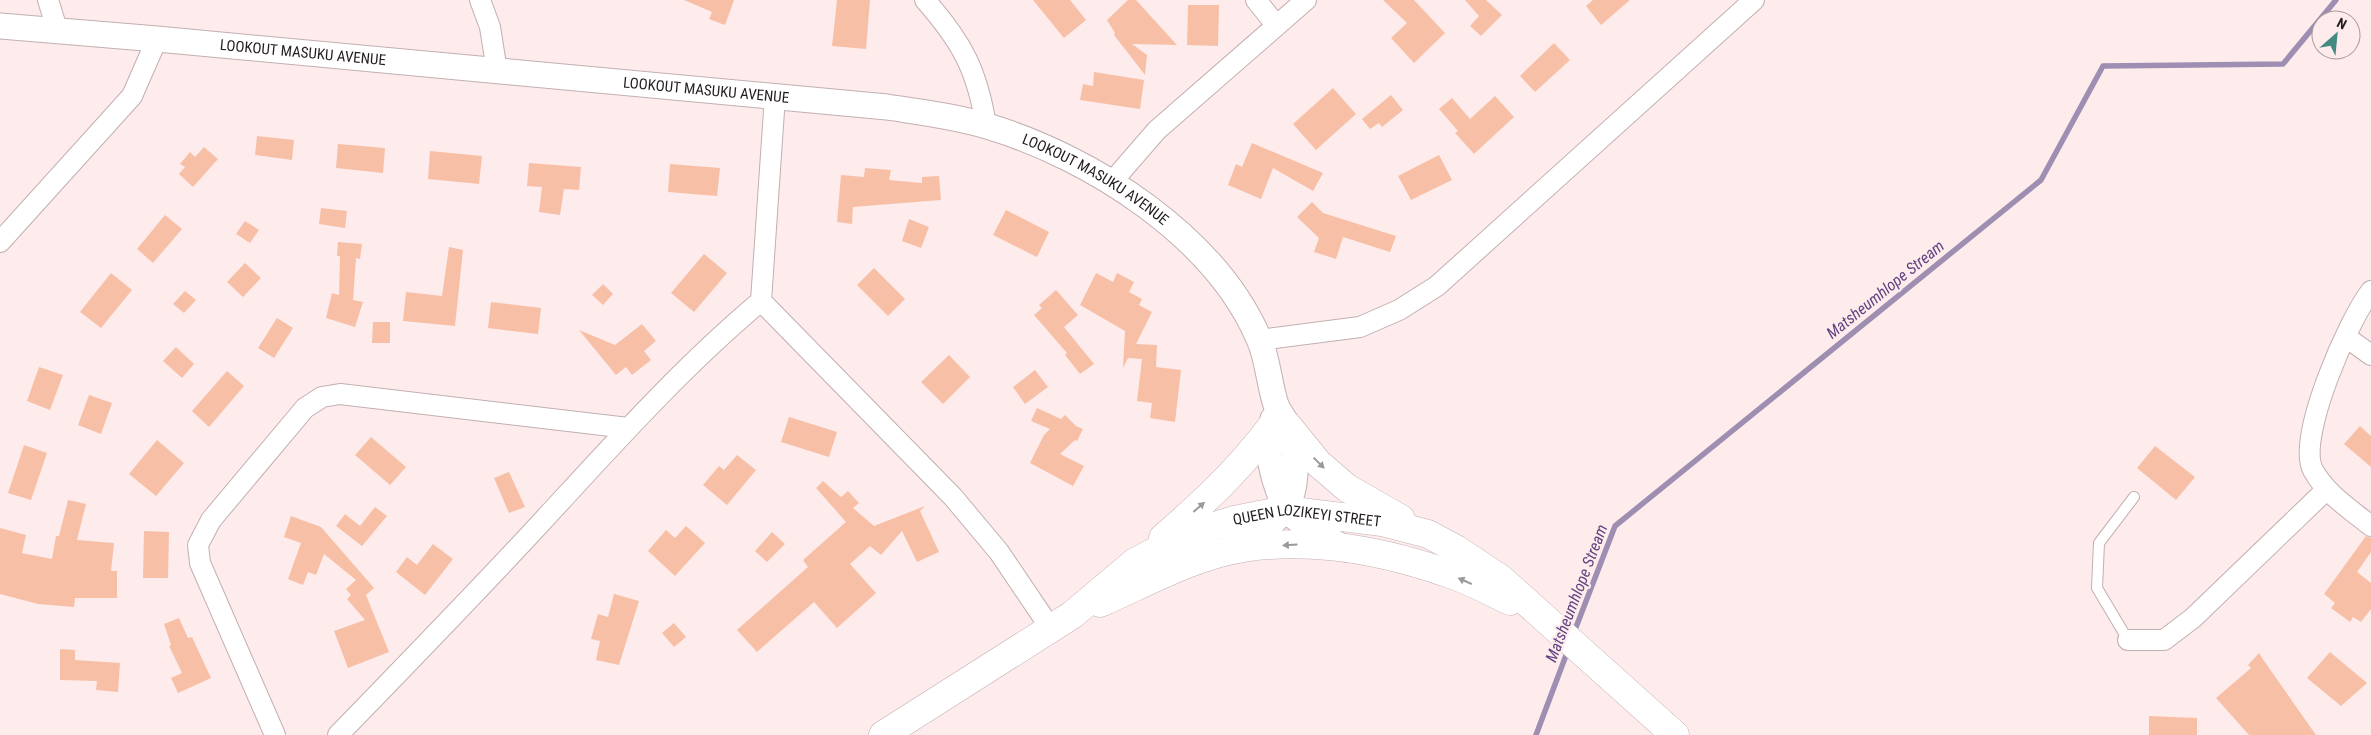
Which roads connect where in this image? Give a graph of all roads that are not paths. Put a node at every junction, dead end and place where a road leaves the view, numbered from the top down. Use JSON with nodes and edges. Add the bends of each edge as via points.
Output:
{"nodes":[{"id":1,"x":48,"y":0,"type":"edge"},
{"id":2,"x":480,"y":0,"type":"edge"},
{"id":3,"x":925,"y":0,"type":"edge"},
{"id":4,"x":1256,"y":0,"type":"edge"},
{"id":5,"x":1306,"y":0,"type":"edge"},
{"id":6,"x":1754,"y":0,"type":"edge"},
{"id":7,"x":1276,"y":25,"type":"junction"},
{"id":8,"x":0,"y":26,"type":"edge"},
{"id":9,"x":58,"y":32,"type":"junction"},
{"id":10,"x":157,"y":38,"type":"junction"},
{"id":11,"x":497,"y":71,"type":"junction"},
{"id":12,"x":775,"y":96,"type":"junction"},
{"id":13,"x":986,"y":125,"type":"junction"},
{"id":14,"x":1110,"y":183,"type":"junction"},
{"id":15,"x":0,"y":242,"type":"edge"},
{"id":16,"x":2371,"y":291,"type":"edge"},
{"id":17,"x":761,"y":301,"type":"junction"},
{"id":18,"x":2346,"y":336,"type":"junction"},
{"id":19,"x":1260,"y":340,"type":"junction"},
{"id":20,"x":2371,"y":355,"type":"edge"},
{"id":21,"x":1279,"y":420,"type":"junction"},
{"id":22,"x":628,"y":428,"type":"junction"},
{"id":23,"x":2326,"y":490,"type":"junction"},
{"id":24,"x":2134,"y":497,"type":"dead end"},
{"id":25,"x":1285,"y":510,"type":"junction"},
{"id":26,"x":2371,"y":526,"type":"edge"},
{"id":27,"x":1428,"y":534,"type":"junction"},
{"id":28,"x":1345,"y":549,"type":"junction"},
{"id":29,"x":1220,"y":553,"type":"junction"},
{"id":30,"x":1135,"y":562,"type":"junction"},
{"id":31,"x":1542,"y":615,"type":"junction"},
{"id":32,"x":1061,"y":622,"type":"junction"},
{"id":33,"x":2128,"y":640,"type":"joint"},
{"id":34,"x":275,"y":735,"type":"edge"},
{"id":35,"x":338,"y":735,"type":"edge"},
{"id":36,"x":883,"y":735,"type":"edge"},
{"id":37,"x":1675,"y":735,"type":"edge"}],
"edges":[{"from":1,"to":9,"type":"street"},
{"from":2,"to":11,"type":"street","via":[[490,27]]},
{"from":3,"to":13,"type":"street","via":[[946,24],[969,61],[980,88]]},
{"from":4,"to":7,"type":"street"},
{"from":5,"to":7,"type":"street"},
{"from":6,"to":19,"type":"street","via":[[1437,286],[1399,310],[1360,326]]},
{"from":7,"to":14,"type":"street","via":[[1157,130]]},
{"from":8,"to":9,"type":"street","name":"LOOKOUT MASUKU AVENUE"},
{"from":9,"to":10,"type":"street","name":"LOOKOUT MASUKU AVENUE"},
{"from":10,"to":11,"type":"street","name":"LOOKOUT MASUKU AVENUE"},
{"from":10,"to":15,"type":"street","via":[[132,96]]},
{"from":11,"to":12,"type":"street","name":"LOOKOUT MASUKU AVENUE"},
{"from":12,"to":13,"type":"street","name":"LOOKOUT MASUKU AVENUE","via":[[887,107]]},
{"from":12,"to":17,"type":"street"},
{"from":13,"to":14,"type":"street","name":"LOOKOUT MASUKU AVENUE","via":[[1038,145]]},
{"from":14,"to":19,"type":"street","name":"LOOKOUT MASUKU AVENUE","via":[[1186,238],[1222,279]]},
{"from":16,"to":18,"type":"street"},
{"from":17,"to":22,"type":"street","via":[[725,331]]},
{"from":17,"to":32,"type":"street","via":[[953,497]]},
{"from":18,"to":20,"type":"street"},
{"from":18,"to":23,"type":"street","via":[[2313,420],[2312,468]]},
{"from":19,"to":21,"type":"street","name":"LOOKOUT MASUKU AVENUE"},
{"from":21,"to":25,"type":"street","name":"LOOKOUT MASUKU AVENUE","via":[[1295,475]]},
{"from":21,"to":27,"type":"main road","one_way":true,"via":[[1318,463],[1347,488]]},
{"from":30,"to":21,"type":"main road","one_way":true,"via":[[1205,501],[1246,460]]},
{"from":22,"to":34,"type":"street","via":[[340,394],[322,397],[305,408],[211,520],[198,545],[200,563]]},
{"from":22,"to":35,"type":"street","via":[[474,595]]},
{"from":23,"to":26,"type":"street"},
{"from":23,"to":33,"type":"street","via":[[2192,618],[2164,640]]},
{"from":24,"to":33,"type":"lane","via":[[2099,543],[2097,588]]},
{"from":25,"to":27,"type":"main road","name":"QUEEN LOZIKEYI STREET","via":[[1382,522]]},
{"from":25,"to":28,"type":"street"},
{"from":25,"to":29,"type":"street","via":[[1274,522]]},
{"from":25,"to":30,"type":"main road","name":"QUEEN LOZIKEYI STREET","via":[[1234,520],[1189,534]]},
{"from":27,"to":31,"type":"main road","name":"QUEEN LOZIKEYI STREET","via":[[1501,579]]},
{"from":28,"to":29,"type":"main road","name":"QUEEN LOZIKEYI STREET","one_way":true,"via":[[1304,544]]},
{"from":31,"to":28,"type":"main road","name":"QUEEN LOZIKEYI STREET","one_way":true,"via":[[1445,572],[1379,554]]},
{"from":29,"to":32,"type":"main road","name":"QUEEN LOZIKEYI STREET","via":[[1181,567]]},
{"from":30,"to":32,"type":"main road","name":"QUEEN LOZIKEYI STREET"},
{"from":31,"to":37,"type":"main road","name":"QUEEN LOZIKEYI STREET"},
{"from":32,"to":36,"type":"main road","name":"QUEEN LOZIKEYI STREET"}]}
